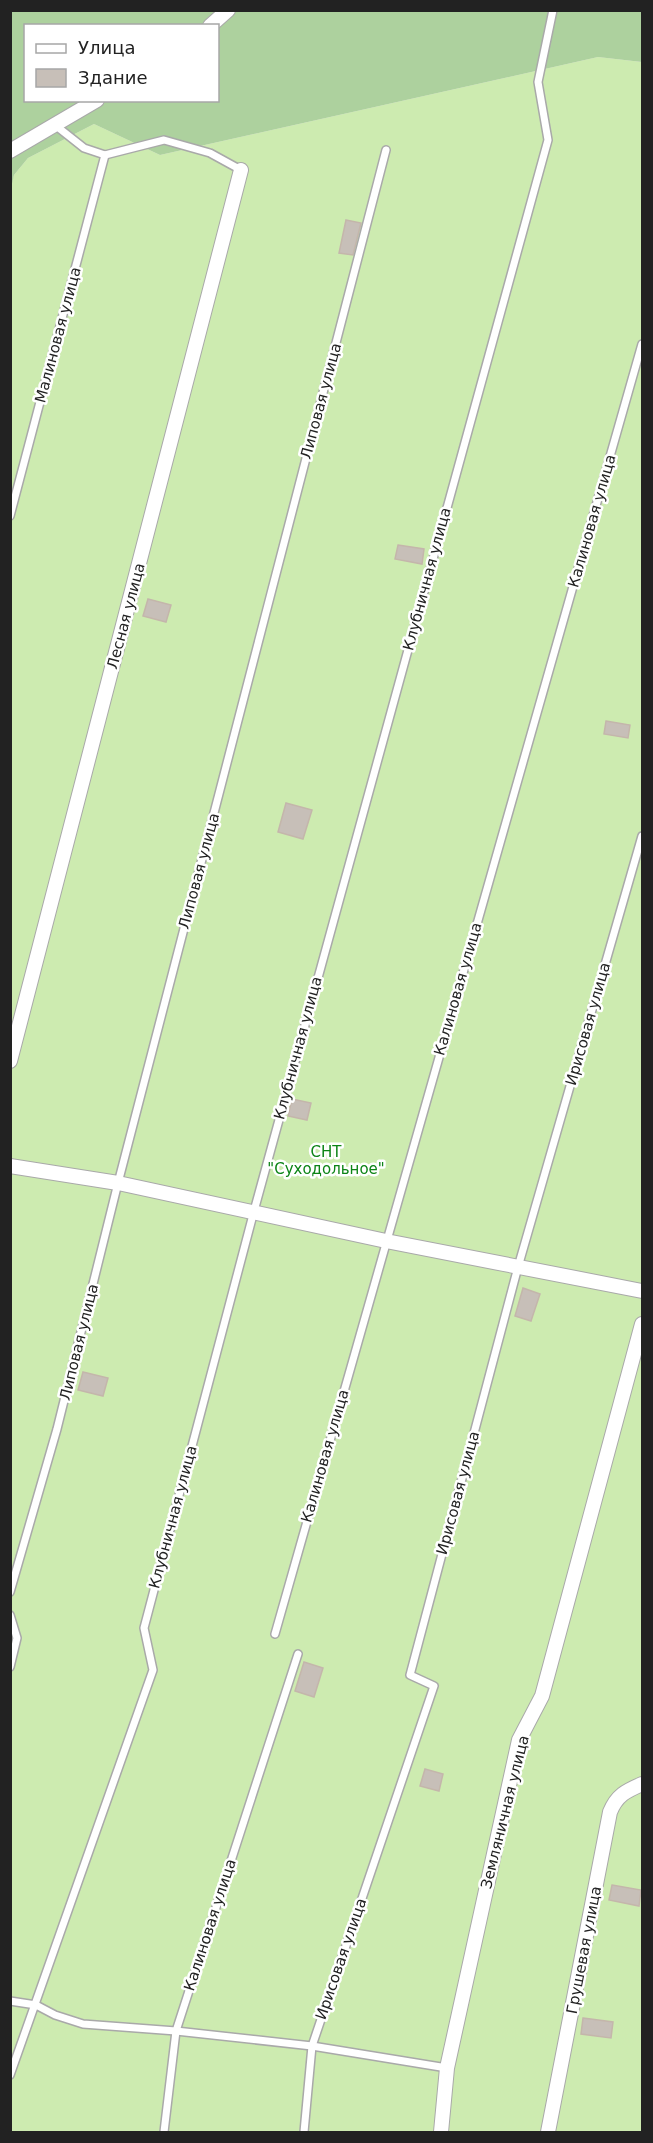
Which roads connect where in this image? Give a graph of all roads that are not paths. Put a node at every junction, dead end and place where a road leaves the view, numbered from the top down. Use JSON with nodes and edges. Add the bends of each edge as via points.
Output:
{"nodes":[{"id":1,"x":228,"y":10,"type":"edge"},
{"id":2,"x":553,"y":10,"type":"edge"},
{"id":3,"x":212,"y":24,"type":"edge"},
{"id":4,"x":94,"y":102,"type":"edge"},
{"id":5,"x":55,"y":125,"type":"junction"},
{"id":6,"x":387,"y":150,"type":"dead end"},
{"id":7,"x":10,"y":151,"type":"edge"},
{"id":8,"x":105,"y":155,"type":"junction"},
{"id":9,"x":241,"y":170,"type":"joint"},
{"id":10,"x":642,"y":344,"type":"edge"},
{"id":11,"x":10,"y":516,"type":"edge"},
{"id":12,"x":642,"y":836,"type":"edge"},
{"id":13,"x":10,"y":1061,"type":"edge"},
{"id":14,"x":10,"y":1166,"type":"edge"},
{"id":15,"x":118,"y":1183,"type":"junction"},
{"id":16,"x":254,"y":1211,"type":"junction"},
{"id":17,"x":386,"y":1240,"type":"junction"},
{"id":18,"x":518,"y":1267,"type":"junction"},
{"id":19,"x":642,"y":1291,"type":"edge"},
{"id":20,"x":642,"y":1324,"type":"edge"},
{"id":21,"x":10,"y":1592,"type":"edge"},
{"id":22,"x":10,"y":1615,"type":"edge"},
{"id":23,"x":275,"y":1634,"type":"dead end"},
{"id":24,"x":298,"y":1654,"type":"dead end"},
{"id":25,"x":10,"y":1666,"type":"edge"},
{"id":26,"x":642,"y":1784,"type":"edge"},
{"id":27,"x":10,"y":2001,"type":"edge"},
{"id":28,"x":36,"y":2006,"type":"junction"},
{"id":29,"x":176,"y":2031,"type":"junction"},
{"id":30,"x":312,"y":2046,"type":"junction"},
{"id":31,"x":447,"y":2068,"type":"junction"},
{"id":32,"x":10,"y":2075,"type":"edge"},
{"id":33,"x":164,"y":2133,"type":"edge"},
{"id":34,"x":304,"y":2133,"type":"edge"},
{"id":35,"x":441,"y":2133,"type":"edge"},
{"id":36,"x":548,"y":2133,"type":"edge"}],
"edges":[{"from":1,"to":3,"type":"street"},
{"from":2,"to":16,"type":"lane","name":"Клубничная улица","via":[[538,82],[548,140]]},
{"from":4,"to":5,"type":"street"},
{"from":5,"to":7,"type":"street"},
{"from":5,"to":8,"type":"lane","via":[[84,148]]},
{"from":6,"to":15,"type":"lane","name":"Липовая улица"},
{"from":8,"to":9,"type":"lane","via":[[165,141],[210,153]]},
{"from":8,"to":11,"type":"lane","name":"Малиновая улица"},
{"from":9,"to":13,"type":"street","name":"Лесная улица"},
{"from":10,"to":17,"type":"lane","name":"Калиновая улица"},
{"from":12,"to":18,"type":"lane","name":"Ирисовая улица"},
{"from":14,"to":15,"type":"street"},
{"from":15,"to":16,"type":"street"},
{"from":15,"to":21,"type":"lane","name":"Липовая улица","via":[[57,1429]]},
{"from":16,"to":17,"type":"street"},
{"from":16,"to":28,"type":"lane","name":"Клубничная улица","via":[[144,1628],[153,1670]]},
{"from":17,"to":18,"type":"street"},
{"from":17,"to":23,"type":"lane","name":"Калиновая улица"},
{"from":18,"to":19,"type":"street"},
{"from":18,"to":30,"type":"lane","name":"Ирисовая улица","via":[[410,1675],[434,1686]]},
{"from":20,"to":31,"type":"street","name":"Земляничная улица","via":[[542,1696],[519,1740]]},
{"from":22,"to":25,"type":"lane","via":[[17,1638]]},
{"from":24,"to":29,"type":"lane","name":"Калиновая улица"},
{"from":26,"to":36,"type":"street","name":"Грушевая улица","via":[[623,1792],[610,1812]]},
{"from":27,"to":28,"type":"lane"},
{"from":28,"to":29,"type":"lane","via":[[83,2024]]},
{"from":28,"to":32,"type":"lane","name":"Клубничная улица"},
{"from":29,"to":30,"type":"lane"},
{"from":29,"to":33,"type":"lane","name":"Калиновая улица"},
{"from":30,"to":31,"type":"lane"},
{"from":30,"to":34,"type":"lane","name":"Ирисовая улица"},
{"from":31,"to":35,"type":"street","name":"Земляничная улица"}]}
